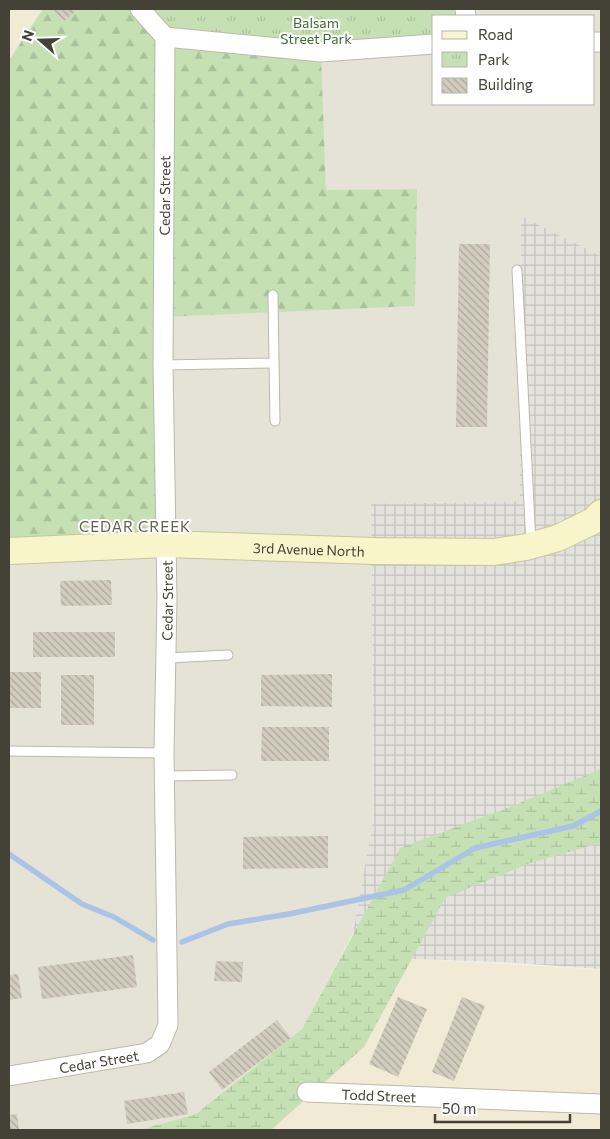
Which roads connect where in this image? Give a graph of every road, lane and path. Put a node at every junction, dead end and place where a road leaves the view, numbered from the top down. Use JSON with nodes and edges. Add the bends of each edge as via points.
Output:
{"nodes":[{"id":1,"x":140,"y":9,"type":"edge"},
{"id":2,"x":164,"y":36,"type":"junction"},
{"id":3,"x":432,"y":44,"type":"edge"},
{"id":4,"x":517,"y":270,"type":"dead end"},
{"id":5,"x":273,"y":295,"type":"dead end"},
{"id":6,"x":274,"y":363,"type":"junction"},
{"id":7,"x":163,"y":365,"type":"junction"},
{"id":8,"x":275,"y":421,"type":"dead end"},
{"id":9,"x":601,"y":513,"type":"edge"},
{"id":10,"x":166,"y":544,"type":"junction"},
{"id":11,"x":531,"y":546,"type":"junction"},
{"id":12,"x":9,"y":551,"type":"edge"},
{"id":13,"x":228,"y":655,"type":"dead end"},
{"id":14,"x":167,"y":658,"type":"junction"},
{"id":15,"x":9,"y":751,"type":"edge"},
{"id":16,"x":164,"y":753,"type":"junction"},
{"id":17,"x":232,"y":775,"type":"dead end"},
{"id":18,"x":165,"y":776,"type":"junction"},
{"id":19,"x":9,"y":1076,"type":"edge"},
{"id":20,"x":307,"y":1092,"type":"dead end"},
{"id":21,"x":601,"y":1104,"type":"edge"}],
"edges":[{"from":1,"to":2,"type":"street"},
{"from":2,"to":3,"type":"street","via":[[321,52]]},
{"from":2,"to":7,"type":"street","name":"Cedar Street"},
{"from":4,"to":11,"type":"lane"},
{"from":5,"to":6,"type":"lane"},
{"from":6,"to":7,"type":"lane"},
{"from":6,"to":8,"type":"lane"},
{"from":7,"to":10,"type":"street","name":"Cedar Street"},
{"from":9,"to":11,"type":"street","name":"3rd Avenue North","via":[[593,521],[558,538]]},
{"from":10,"to":11,"type":"street","name":"3rd Avenue North","via":[[494,552]]},
{"from":10,"to":12,"type":"street","name":"3rd Avenue North"},
{"from":10,"to":14,"type":"street","name":"Cedar Street"},
{"from":13,"to":14,"type":"lane"},
{"from":14,"to":16,"type":"street","name":"Cedar Street"},
{"from":15,"to":16,"type":"lane"},
{"from":16,"to":18,"type":"street","name":"Cedar Street"},
{"from":17,"to":18,"type":"lane"},
{"from":18,"to":19,"type":"street","name":"Cedar Street","via":[[168,1025],[160,1044],[147,1053]]},
{"from":20,"to":21,"type":"street","name":"Todd Street"}]}
